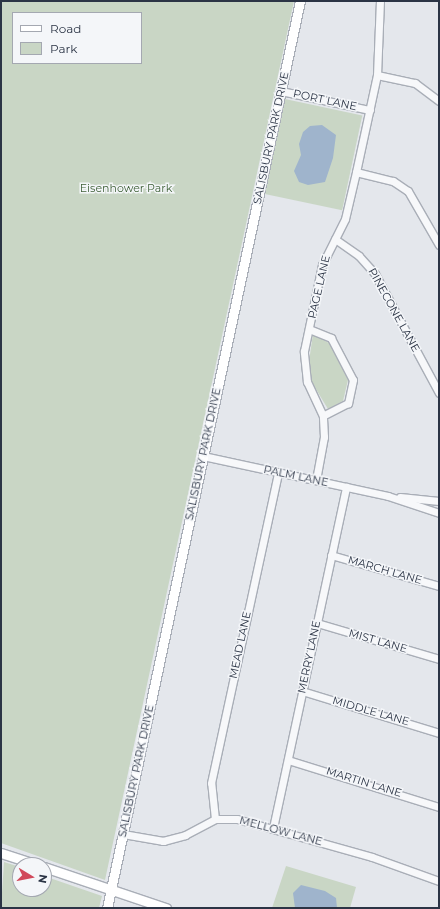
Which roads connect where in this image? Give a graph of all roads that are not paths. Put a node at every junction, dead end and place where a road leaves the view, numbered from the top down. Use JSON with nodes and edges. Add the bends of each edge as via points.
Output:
{"nodes":[{"id":1,"x":300,"y":1,"type":"edge"},
{"id":2,"x":380,"y":1,"type":"edge"},
{"id":3,"x":378,"y":74,"type":"junction"},
{"id":4,"x":281,"y":91,"type":"junction"},
{"id":5,"x":439,"y":101,"type":"edge"},
{"id":6,"x":370,"y":110,"type":"junction"},
{"id":7,"x":356,"y":172,"type":"junction"},
{"id":8,"x":335,"y":239,"type":"junction"},
{"id":9,"x":439,"y":245,"type":"edge"},
{"id":10,"x":309,"y":329,"type":"junction"},
{"id":11,"x":439,"y":393,"type":"edge"},
{"id":12,"x":323,"y":416,"type":"junction"},
{"id":13,"x":203,"y":456,"type":"junction"},
{"id":14,"x":278,"y":472,"type":"junction"},
{"id":15,"x":316,"y":480,"type":"junction"},
{"id":16,"x":346,"y":487,"type":"junction"},
{"id":17,"x":388,"y":496,"type":"junction"},
{"id":18,"x":439,"y":501,"type":"edge"},
{"id":19,"x":439,"y":513,"type":"edge"},
{"id":20,"x":331,"y":555,"type":"junction"},
{"id":21,"x":439,"y":586,"type":"edge"},
{"id":22,"x":317,"y":623,"type":"junction"},
{"id":23,"x":439,"y":659,"type":"edge"},
{"id":24,"x":302,"y":691,"type":"junction"},
{"id":25,"x":439,"y":733,"type":"edge"},
{"id":26,"x":288,"y":760,"type":"junction"},
{"id":27,"x":439,"y":807,"type":"edge"},
{"id":28,"x":216,"y":819,"type":"junction"},
{"id":29,"x":273,"y":828,"type":"junction"},
{"id":30,"x":122,"y":834,"type":"junction"},
{"id":31,"x":1,"y":853,"type":"edge"},
{"id":32,"x":13,"y":857,"type":"edge"},
{"id":33,"x":52,"y":870,"type":"edge"},
{"id":34,"x":439,"y":881,"type":"edge"},
{"id":35,"x":111,"y":890,"type":"junction"},
{"id":36,"x":107,"y":908,"type":"edge"},
{"id":37,"x":166,"y":908,"type":"edge"}],
"edges":[{"from":1,"to":4,"type":"main road","name":"SALISBURY PARK DRIVE"},
{"from":2,"to":3,"type":"street","name":"PAGE LANE"},
{"from":3,"to":5,"type":"street","via":[[415,83]]},
{"from":3,"to":6,"type":"street","name":"PAGE LANE"},
{"from":4,"to":6,"type":"street","name":"PORT LANE"},
{"from":4,"to":13,"type":"main road","name":"SALISBURY PARK DRIVE"},
{"from":6,"to":7,"type":"street","name":"PAGE LANE"},
{"from":7,"to":8,"type":"street","name":"PAGE LANE","via":[[346,219]]},
{"from":7,"to":9,"type":"street","via":[[393,181],[408,190]]},
{"from":8,"to":10,"type":"street","name":"PAGE LANE","via":[[322,265]]},
{"from":8,"to":11,"type":"street","name":"PINECONE LANE","via":[[359,256],[375,274]]},
{"from":10,"to":12,"type":"street","name":"PAGE LANE","via":[[303,367]]},
{"from":10,"to":12,"type":"street","via":[[331,338],[353,380],[348,403]]},
{"from":12,"to":15,"type":"street","name":"PAGE LANE","via":[[324,438]]},
{"from":13,"to":14,"type":"street","name":"PALM LANE"},
{"from":13,"to":30,"type":"main road","name":"SALISBURY PARK DRIVE"},
{"from":14,"to":15,"type":"street","name":"PALM LANE"},
{"from":14,"to":28,"type":"street","name":"MEAD LANE","via":[[211,783]]},
{"from":15,"to":16,"type":"street","name":"PALM LANE"},
{"from":16,"to":17,"type":"street","name":"PALM LANE"},
{"from":16,"to":20,"type":"street","name":"MERRY LANE"},
{"from":17,"to":18,"type":"street","name":"PALM LANE"},
{"from":17,"to":19,"type":"street","name":"PALM LANE"},
{"from":20,"to":21,"type":"street","name":"MARCH LANE"},
{"from":20,"to":22,"type":"street","name":"MERRY LANE"},
{"from":22,"to":23,"type":"street","name":"MIST LANE"},
{"from":22,"to":24,"type":"street","name":"MERRY LANE"},
{"from":24,"to":25,"type":"street","name":"MIDDLE LANE"},
{"from":24,"to":26,"type":"street","name":"MERRY LANE"},
{"from":26,"to":27,"type":"street","name":"MARTIN LANE"},
{"from":26,"to":29,"type":"street","name":"MERRY LANE"},
{"from":28,"to":29,"type":"street","name":"MELLOW LANE","via":[[237,819]]},
{"from":28,"to":30,"type":"street","name":"MELLOW LANE","via":[[170,840]]},
{"from":29,"to":34,"type":"street","name":"MELLOW LANE"},
{"from":30,"to":35,"type":"main road","name":"SALISBURY PARK DRIVE"},
{"from":31,"to":32,"type":"main road"},
{"from":33,"to":35,"type":"main road"},
{"from":35,"to":36,"type":"main road","name":"SALISBURY PARK DRIVE"},
{"from":35,"to":37,"type":"main road"}]}
